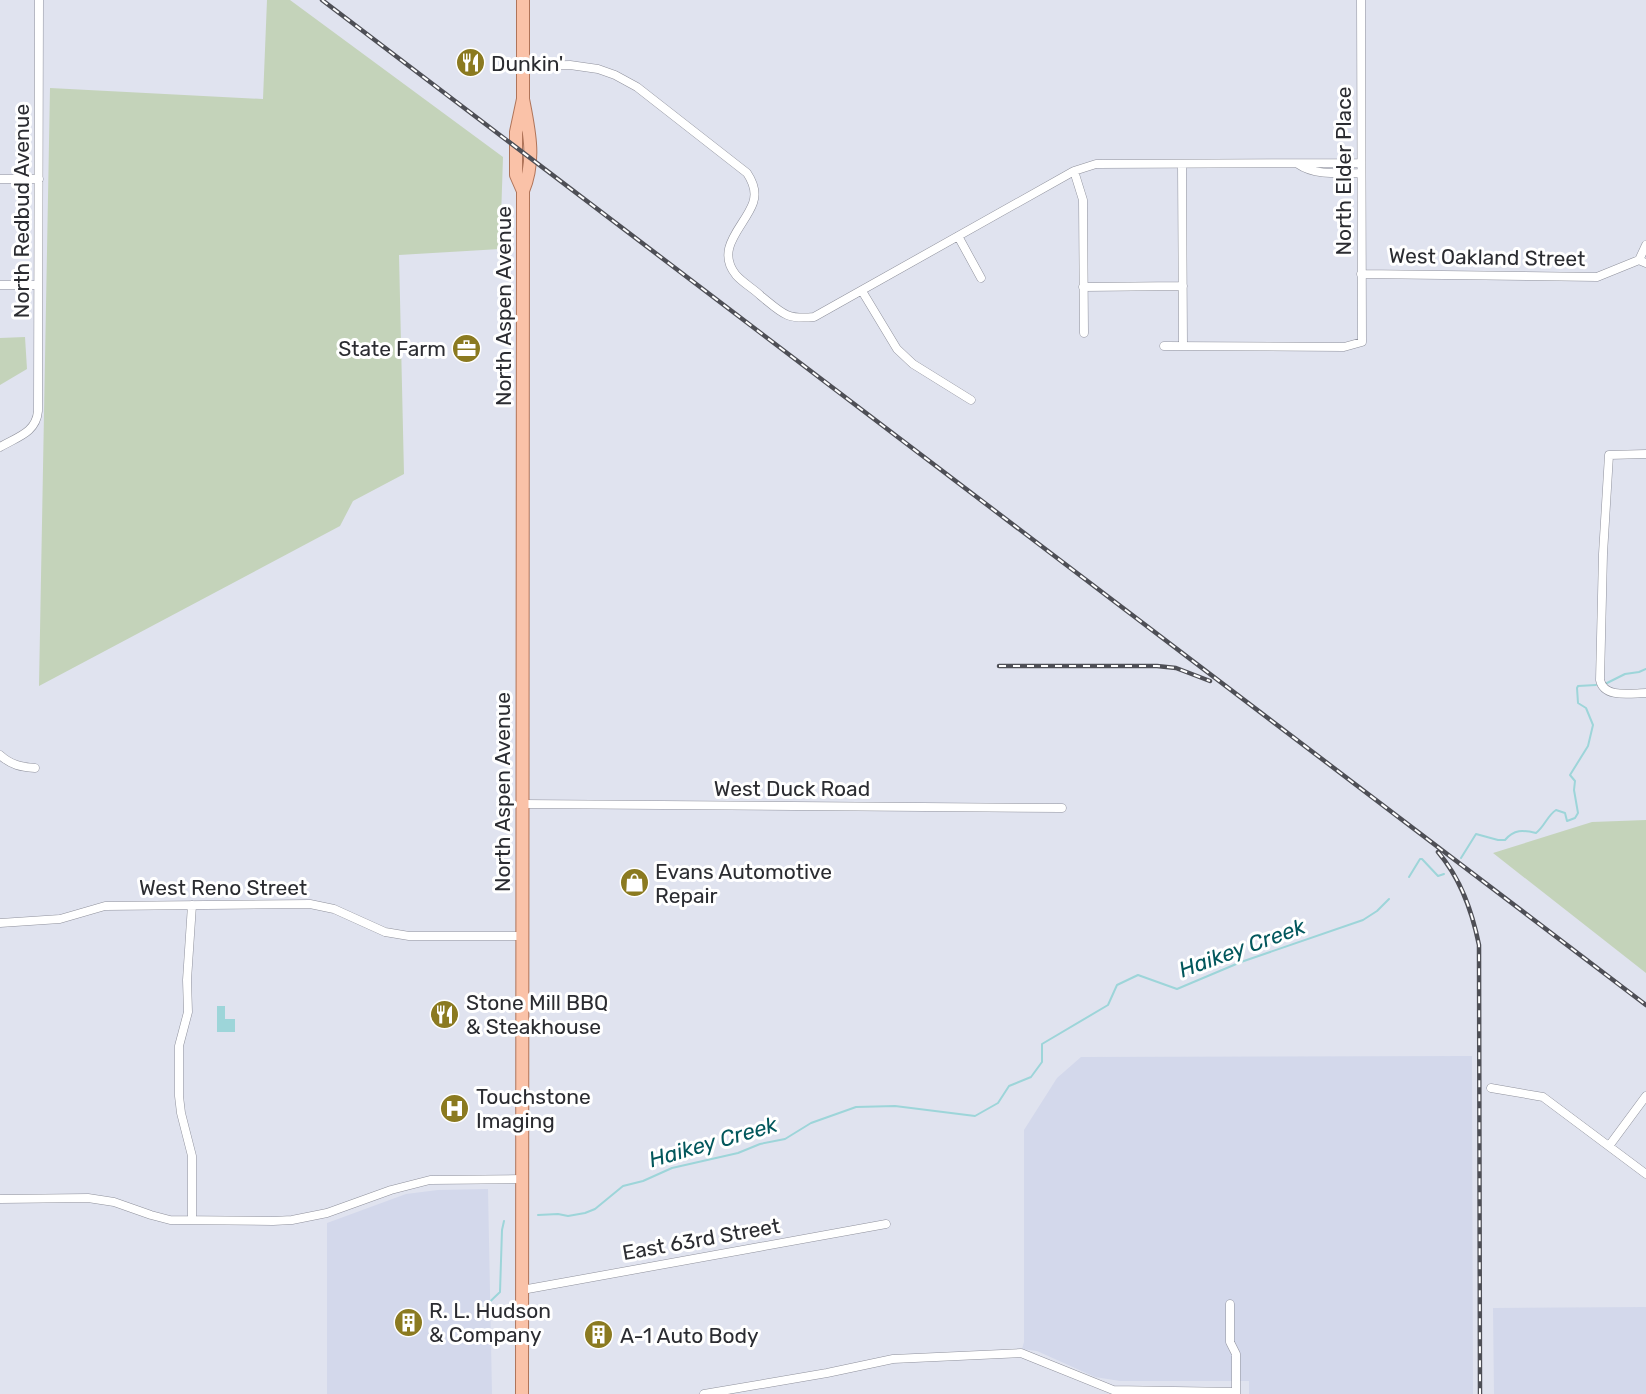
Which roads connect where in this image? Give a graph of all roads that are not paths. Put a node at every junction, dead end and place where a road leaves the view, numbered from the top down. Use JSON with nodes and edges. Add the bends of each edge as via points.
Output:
{"nodes":[{"id":1,"x":39,"y":0,"type":"edge"},
{"id":2,"x":523,"y":0,"type":"edge"},
{"id":3,"x":1360,"y":0,"type":"edge"},
{"id":4,"x":523,"y":66,"type":"junction"},
{"id":5,"x":1360,"y":163,"type":"junction"},
{"id":6,"x":1182,"y":164,"type":"junction"},
{"id":7,"x":1298,"y":164,"type":"junction"},
{"id":8,"x":1074,"y":171,"type":"junction"},
{"id":9,"x":1360,"y":173,"type":"junction"},
{"id":10,"x":0,"y":179,"type":"edge"},
{"id":11,"x":39,"y":179,"type":"junction"},
{"id":12,"x":958,"y":236,"type":"junction"},
{"id":13,"x":1646,"y":245,"type":"edge"},
{"id":14,"x":1643,"y":262,"type":"edge"},
{"id":15,"x":1360,"y":274,"type":"junction"},
{"id":16,"x":981,"y":278,"type":"dead end"},
{"id":17,"x":0,"y":285,"type":"edge"},
{"id":18,"x":38,"y":285,"type":"junction"},
{"id":19,"x":1183,"y":286,"type":"junction"},
{"id":20,"x":1083,"y":287,"type":"junction"},
{"id":21,"x":862,"y":291,"type":"junction"},
{"id":22,"x":1083,"y":333,"type":"dead end"},
{"id":23,"x":1164,"y":346,"type":"dead end"},
{"id":24,"x":1183,"y":346,"type":"junction"},
{"id":25,"x":971,"y":400,"type":"dead end"},
{"id":26,"x":0,"y":447,"type":"edge"},
{"id":27,"x":1646,"y":454,"type":"edge"},
{"id":28,"x":1646,"y":693,"type":"edge"},
{"id":29,"x":0,"y":755,"type":"edge"},
{"id":30,"x":35,"y":768,"type":"dead end"},
{"id":31,"x":522,"y":804,"type":"junction"},
{"id":32,"x":1062,"y":808,"type":"dead end"},
{"id":33,"x":192,"y":905,"type":"junction"},
{"id":34,"x":0,"y":923,"type":"edge"},
{"id":35,"x":521,"y":936,"type":"junction"},
{"id":36,"x":1491,"y":1088,"type":"dead end"},
{"id":37,"x":1646,"y":1096,"type":"edge"},
{"id":38,"x":1610,"y":1146,"type":"junction"},
{"id":39,"x":1646,"y":1174,"type":"edge"},
{"id":40,"x":522,"y":1179,"type":"junction"},
{"id":41,"x":0,"y":1199,"type":"edge"},
{"id":42,"x":192,"y":1220,"type":"junction"},
{"id":43,"x":886,"y":1224,"type":"dead end"},
{"id":44,"x":522,"y":1290,"type":"junction"},
{"id":45,"x":1230,"y":1304,"type":"dead end"},
{"id":46,"x":733,"y":1392,"type":"edge"},
{"id":47,"x":1236,"y":1393,"type":"edge"},
{"id":48,"x":522,"y":1394,"type":"edge"},
{"id":49,"x":704,"y":1394,"type":"edge"}],
"edges":[{"from":1,"to":11,"type":"street","name":"North Redbud Avenue"},
{"from":2,"to":4,"type":"main road","name":"North Aspen Avenue"},
{"from":3,"to":5,"type":"street","name":"North Elder Place"},
{"from":4,"to":21,"type":"street","via":[[570,65],[615,75],[637,87],[747,173],[754,183],[753,203],[731,239],[731,264],[736,275],[786,316],[814,317]]},
{"from":4,"to":31,"type":"main road","name":"North Aspen Avenue","via":[[523,99],[516,132],[516,175],[523,191]]},
{"from":5,"to":7,"type":"street"},
{"from":5,"to":9,"type":"street","name":"North Elder Place"},
{"from":6,"to":7,"type":"street"},
{"from":6,"to":8,"type":"street","via":[[1096,164]]},
{"from":6,"to":19,"type":"street"},
{"from":7,"to":9,"type":"street","via":[[1322,173]]},
{"from":8,"to":12,"type":"street"},
{"from":8,"to":20,"type":"street","via":[[1083,200]]},
{"from":9,"to":15,"type":"street","name":"North Elder Place"},
{"from":10,"to":11,"type":"street"},
{"from":11,"to":18,"type":"street","name":"North Redbud Avenue"},
{"from":12,"to":16,"type":"street"},
{"from":12,"to":21,"type":"street"},
{"from":13,"to":14,"type":"street"},
{"from":14,"to":15,"type":"street","name":"West Oakland Street","via":[[1597,276]]},
{"from":15,"to":24,"type":"street","name":"North Elder Place","via":[[1362,342],[1344,347]]},
{"from":17,"to":18,"type":"street"},
{"from":18,"to":26,"type":"street","name":"North Redbud Avenue","via":[[37,422],[31,430]]},
{"from":19,"to":20,"type":"street"},
{"from":19,"to":24,"type":"street"},
{"from":20,"to":22,"type":"street"},
{"from":21,"to":25,"type":"street","via":[[897,349]]},
{"from":23,"to":24,"type":"street"},
{"from":27,"to":28,"type":"street","via":[[1609,454],[1600,680],[1603,689],[1618,694]]},
{"from":29,"to":30,"type":"street","via":[[16,766]]},
{"from":31,"to":32,"type":"street","name":"West Duck Road"},
{"from":31,"to":35,"type":"main road","name":"North Aspen Avenue"},
{"from":33,"to":34,"type":"street","name":"West Reno Street","via":[[105,906],[60,919]]},
{"from":33,"to":35,"type":"street","name":"West Reno Street","via":[[310,904],[334,909],[385,932]]},
{"from":33,"to":42,"type":"street","via":[[188,1012],[179,1046],[179,1096],[192,1156]]},
{"from":35,"to":40,"type":"main road","name":"North Aspen Avenue"},
{"from":36,"to":38,"type":"street","via":[[1543,1097]]},
{"from":37,"to":38,"type":"street"},
{"from":38,"to":39,"type":"street"},
{"from":40,"to":42,"type":"street","via":[[424,1181],[327,1214],[292,1220]]},
{"from":40,"to":44,"type":"main road","name":"North Aspen Avenue"},
{"from":41,"to":42,"type":"street","via":[[104,1200],[160,1218]]},
{"from":43,"to":44,"type":"street","name":"East 63rd Street"},
{"from":44,"to":48,"type":"main road","name":"North Aspen Avenue"},
{"from":45,"to":47,"type":"street"},
{"from":46,"to":47,"type":"street","via":[[893,1359],[1021,1353],[1113,1390]]},
{"from":46,"to":49,"type":"street"}]}
